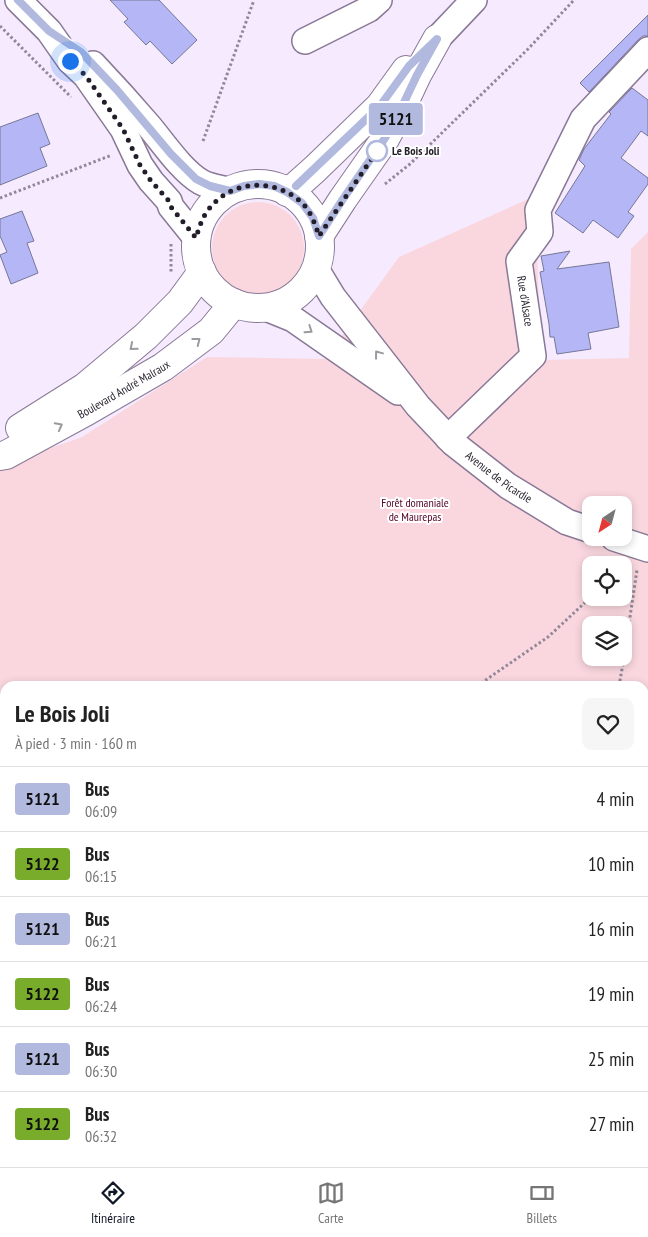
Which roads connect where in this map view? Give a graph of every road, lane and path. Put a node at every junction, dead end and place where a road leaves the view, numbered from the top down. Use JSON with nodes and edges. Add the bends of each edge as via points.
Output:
{"nodes":[{"id":1,"x":18,"y":0,"type":"edge"},
{"id":2,"x":254,"y":0,"type":"edge"},
{"id":3,"x":379,"y":0,"type":"edge"},
{"id":4,"x":474,"y":0,"type":"edge"},
{"id":5,"x":574,"y":0,"type":"edge"},
{"id":6,"x":0,"y":26,"type":"edge"},
{"id":7,"x":49,"y":31,"type":"junction"},
{"id":8,"x":437,"y":39,"type":"junction"},
{"id":9,"x":305,"y":41,"type":"dead end"},
{"id":10,"x":648,"y":50,"type":"edge"},
{"id":11,"x":70,"y":96,"type":"dead end"},
{"id":12,"x":203,"y":141,"type":"dead end"},
{"id":13,"x":112,"y":155,"type":"dead end"},
{"id":14,"x":380,"y":187,"type":"dead end"},
{"id":15,"x":230,"y":191,"type":"junction"},
{"id":16,"x":287,"y":192,"type":"junction"},
{"id":17,"x":0,"y":198,"type":"edge"},
{"id":18,"x":319,"y":236,"type":"junction"},
{"id":19,"x":183,"y":238,"type":"junction"},
{"id":20,"x":316,"y":269,"type":"junction"},
{"id":21,"x":202,"y":272,"type":"junction"},
{"id":22,"x":171,"y":278,"type":"dead end"},
{"id":23,"x":234,"y":304,"type":"junction"},
{"id":24,"x":266,"y":308,"type":"junction"},
{"id":25,"x":418,"y":406,"type":"junction"},
{"id":26,"x":448,"y":438,"type":"junction"},
{"id":27,"x":0,"y":441,"type":"edge"},
{"id":28,"x":0,"y":456,"type":"edge"},
{"id":29,"x":582,"y":527,"type":"edge"},
{"id":30,"x":632,"y":544,"type":"edge"},
{"id":31,"x":648,"y":549,"type":"edge"},
{"id":32,"x":632,"y":569,"type":"edge"},
{"id":33,"x":582,"y":606,"type":"edge"},
{"id":34,"x":631,"y":616,"type":"edge"},
{"id":35,"x":622,"y":666,"type":"edge"},
{"id":36,"x":484,"y":681,"type":"edge"},
{"id":37,"x":620,"y":681,"type":"edge"}],
"edges":[{"from":1,"to":7,"type":"street"},
{"from":2,"to":12,"type":"path"},
{"from":3,"to":9,"type":"street","via":[[369,9]]},
{"from":4,"to":8,"type":"street"},
{"from":5,"to":14,"type":"path","via":[[416,158]]},
{"from":6,"to":11,"type":"path"},
{"from":7,"to":15,"type":"street","via":[[81,52],[189,173],[202,183]]},
{"from":7,"to":19,"type":"street","via":[[123,129],[140,165],[169,201]]},
{"from":8,"to":16,"type":"street","via":[[409,66],[380,106]]},
{"from":8,"to":18,"type":"street","via":[[385,138]]},
{"from":10,"to":26,"type":"street","name":"Rue d'Alsace","via":[[583,119],[538,210],[540,232],[519,261],[533,356]]},
{"from":13,"to":17,"type":"path"},
{"from":15,"to":16,"type":"street","via":[[259,184]]},
{"from":15,"to":19,"type":"street","via":[[218,199],[200,223]]},
{"from":16,"to":18,"type":"street","via":[[302,203],[313,218]]},
{"from":18,"to":20,"type":"street"},
{"from":19,"to":21,"type":"street","via":[[196,256]]},
{"from":19,"to":22,"type":"path"},
{"from":20,"to":24,"type":"street","via":[[296,296]]},
{"from":25,"to":20,"type":"street","name":"Avenue de Picardie","one_way":true,"via":[[333,297]]},
{"from":21,"to":23,"type":"street","via":[[220,296]]},
{"from":21,"to":27,"type":"street","name":"Boulevard André Malraux","one_way":true,"via":[[180,302],[108,368],[85,387]]},
{"from":23,"to":24,"type":"street"},
{"from":28,"to":23,"type":"street","name":"Boulevard André Malraux","one_way":true,"via":[[163,367],[211,330]]},
{"from":24,"to":25,"type":"street","name":"Avenue de Picardie","one_way":true,"via":[[293,319]]},
{"from":25,"to":26,"type":"street","name":"Avenue de Picardie"},
{"from":26,"to":29,"type":"street","name":"Avenue de Picardie","via":[[508,486],[567,522]]},
{"from":30,"to":31,"type":"street"},
{"from":32,"to":34,"type":"path","via":[[638,570]]},
{"from":33,"to":36,"type":"path","via":[[548,636]]},
{"from":35,"to":37,"type":"path"}]}
